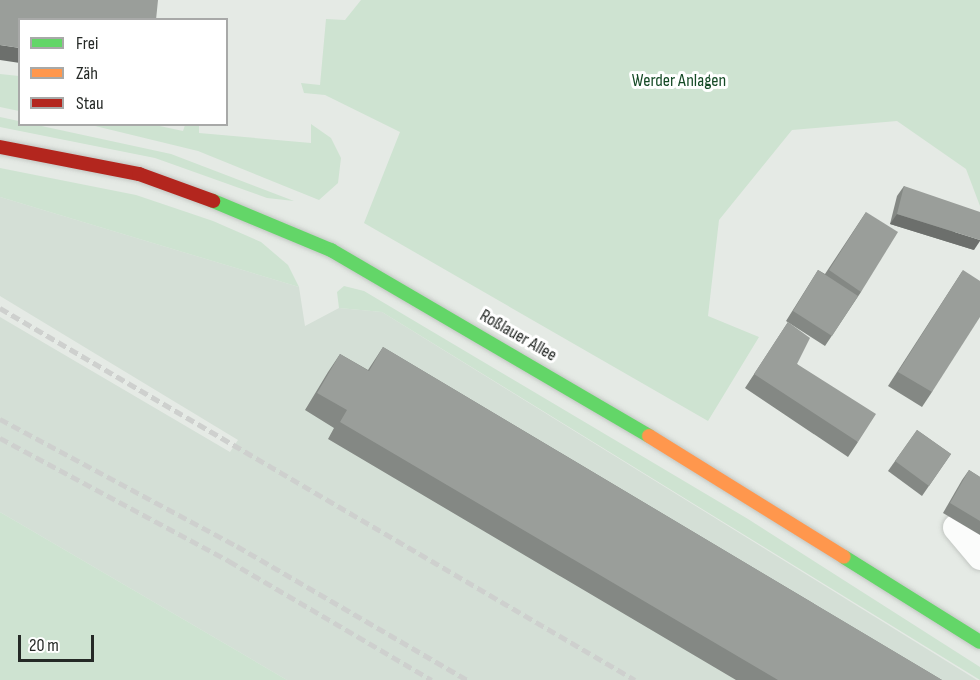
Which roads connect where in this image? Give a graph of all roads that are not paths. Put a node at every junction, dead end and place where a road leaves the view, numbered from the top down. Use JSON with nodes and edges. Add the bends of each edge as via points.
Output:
{"nodes":[{"id":1,"x":0,"y":147,"type":"edge"},
{"id":2,"x":956,"y":527,"type":"dead end"},
{"id":3,"x":980,"y":556,"type":"edge"},
{"id":4,"x":980,"y":642,"type":"edge"}],
"edges":[{"from":1,"to":4,"type":"main road","name":"Roßlauer Allee","via":[[140,174],[259,217],[331,250],[584,396]]},
{"from":2,"to":3,"type":"street"}]}
